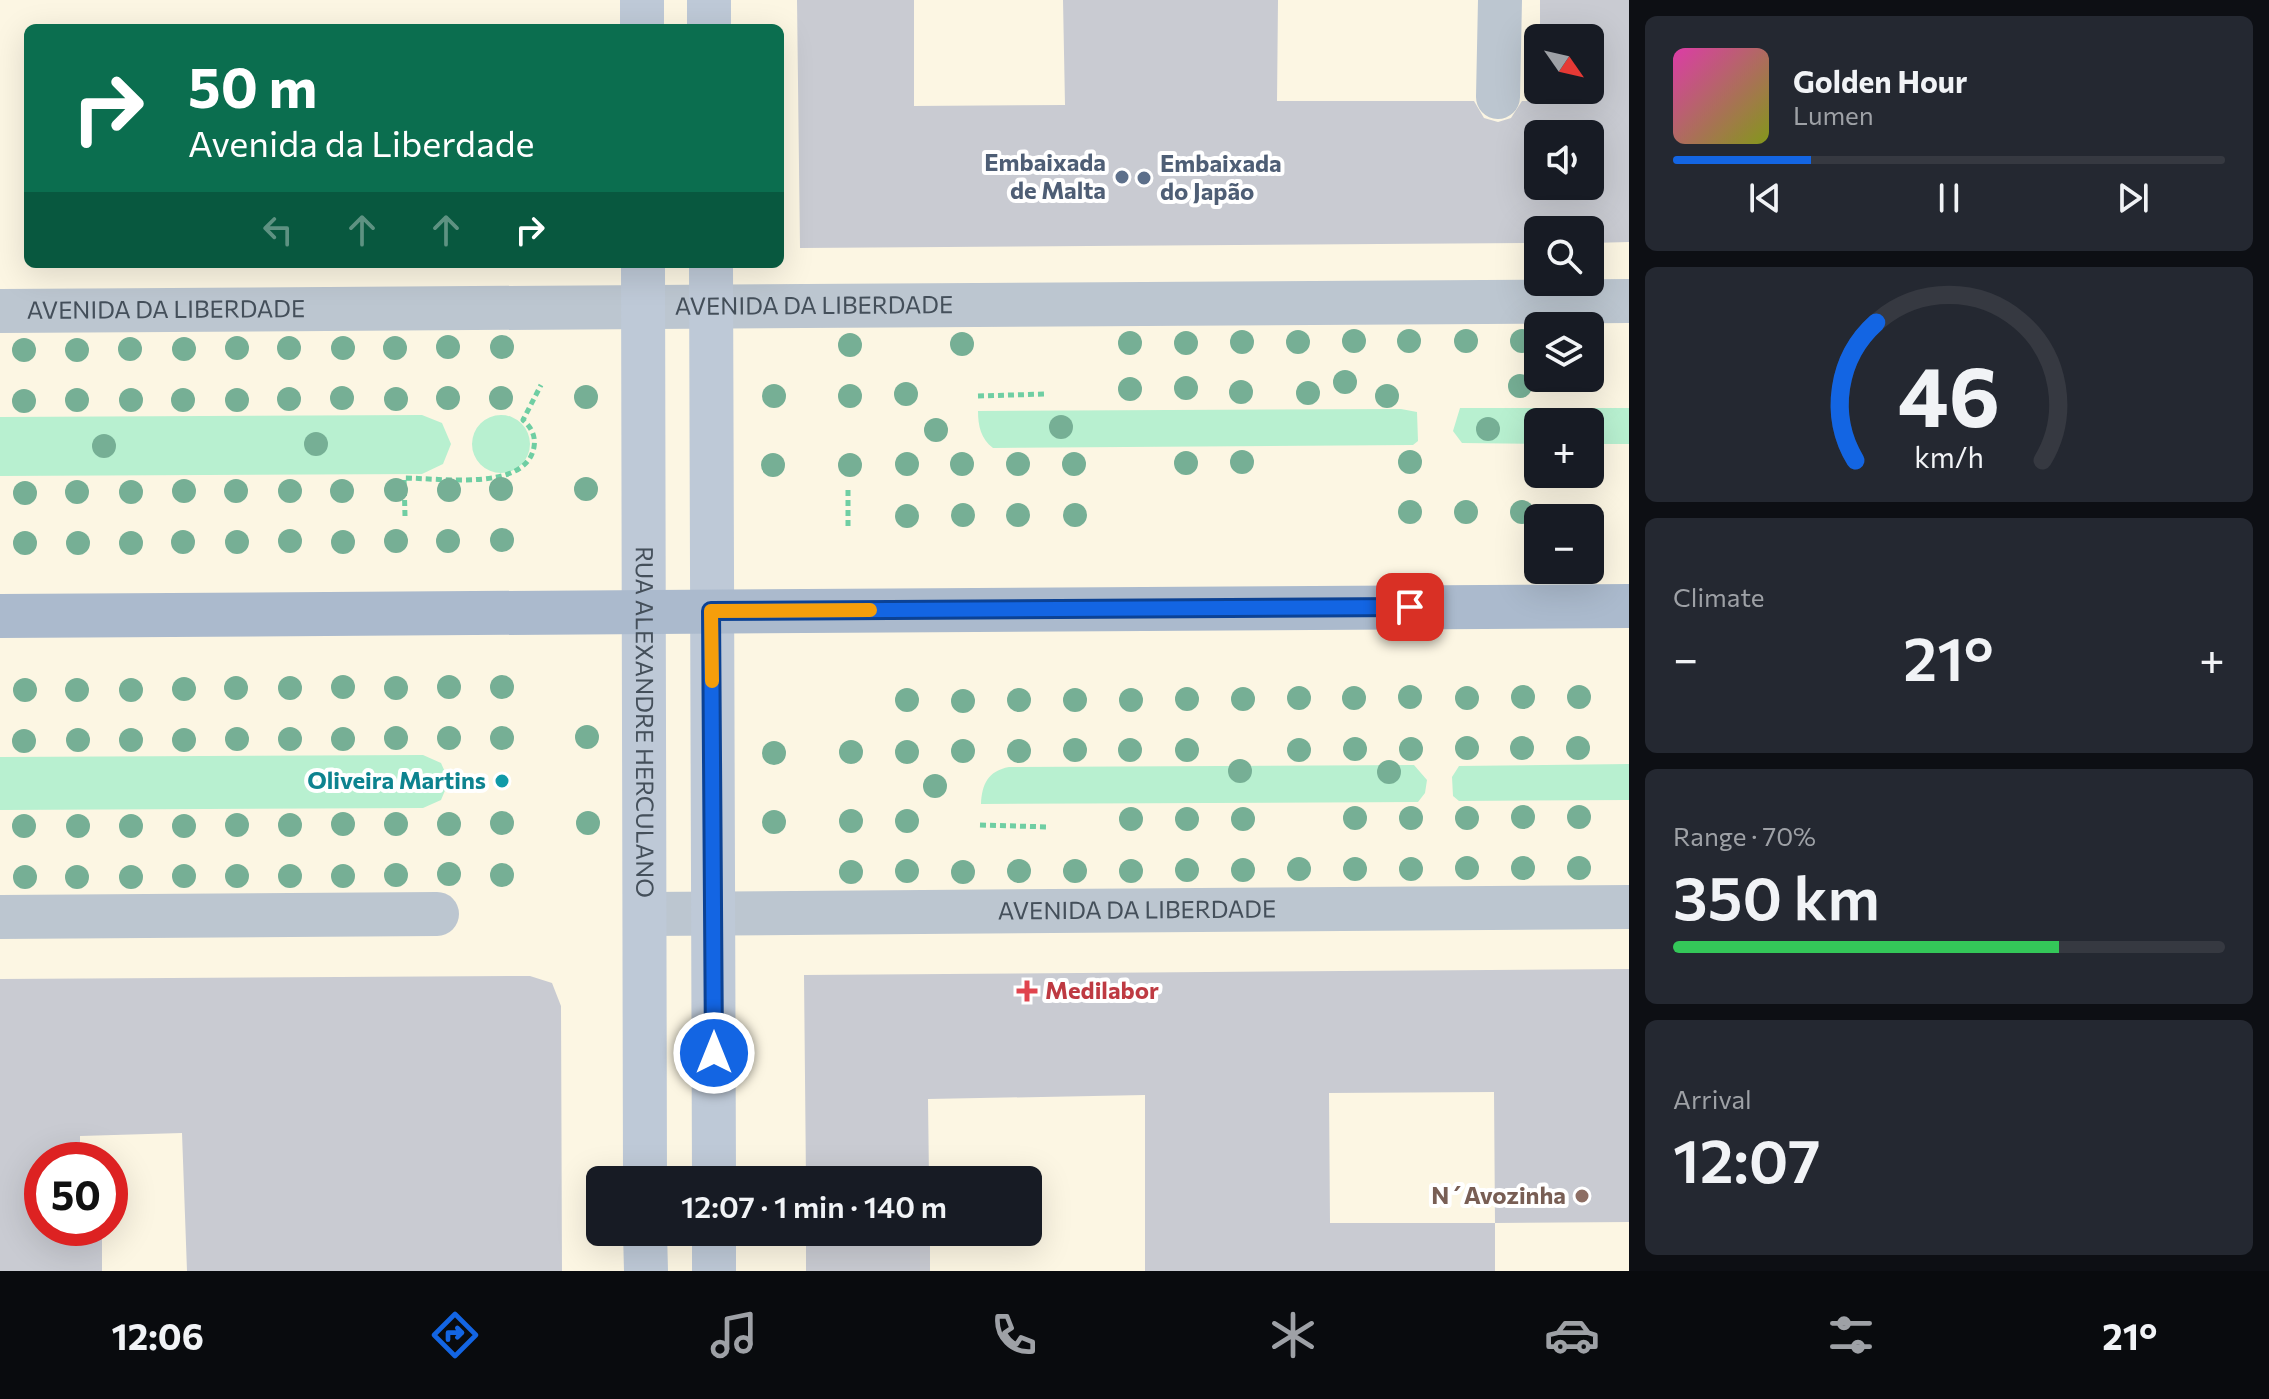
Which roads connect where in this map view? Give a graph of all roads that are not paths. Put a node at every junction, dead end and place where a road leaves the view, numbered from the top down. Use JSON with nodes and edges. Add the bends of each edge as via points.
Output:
{"nodes":[{"id":1,"x":642,"y":0,"type":"edge"},
{"id":2,"x":709,"y":0,"type":"edge"},
{"id":3,"x":1500,"y":0,"type":"edge"},
{"id":4,"x":642,"y":24,"type":"edge"},
{"id":5,"x":709,"y":24,"type":"edge"},
{"id":6,"x":1498,"y":97,"type":"dead end"},
{"id":7,"x":643,"y":268,"type":"edge"},
{"id":8,"x":711,"y":268,"type":"edge"},
{"id":9,"x":1629,"y":301,"type":"edge"},
{"id":10,"x":643,"y":307,"type":"junction"},
{"id":11,"x":711,"y":307,"type":"junction"},
{"id":12,"x":0,"y":311,"type":"edge"},
{"id":13,"x":1629,"y":606,"type":"edge"},
{"id":14,"x":711,"y":611,"type":"junction"},
{"id":15,"x":644,"y":612,"type":"junction"},
{"id":16,"x":0,"y":616,"type":"edge"},
{"id":17,"x":1629,"y":907,"type":"edge"},
{"id":18,"x":713,"y":913,"type":"junction"},
{"id":19,"x":437,"y":914,"type":"dead end"},
{"id":20,"x":645,"y":914,"type":"junction"},
{"id":21,"x":0,"y":917,"type":"edge"},
{"id":22,"x":645,"y":1166,"type":"edge"},
{"id":23,"x":714,"y":1166,"type":"edge"},
{"id":24,"x":645,"y":1246,"type":"edge"},
{"id":25,"x":714,"y":1246,"type":"edge"},
{"id":26,"x":646,"y":1271,"type":"edge"},
{"id":27,"x":714,"y":1271,"type":"edge"}],
"edges":[{"from":1,"to":4,"type":"main road"},
{"from":2,"to":5,"type":"main road"},
{"from":3,"to":6,"type":"street"},
{"from":7,"to":10,"type":"main road","name":"RUA ALEXANDRE HERCULANO"},
{"from":8,"to":11,"type":"main road"},
{"from":9,"to":11,"type":"street","name":"AVENIDA DA LIBERDADE"},
{"from":10,"to":11,"type":"street","name":"AVENIDA DA LIBERDADE"},
{"from":10,"to":12,"type":"street","name":"AVENIDA DA LIBERDADE"},
{"from":10,"to":15,"type":"main road","name":"RUA ALEXANDRE HERCULANO"},
{"from":11,"to":14,"type":"main road"},
{"from":13,"to":14,"type":"main road"},
{"from":14,"to":15,"type":"main road"},
{"from":14,"to":18,"type":"main road"},
{"from":15,"to":16,"type":"main road"},
{"from":15,"to":20,"type":"main road","name":"RUA ALEXANDRE HERCULANO"},
{"from":17,"to":18,"type":"street","name":"AVENIDA DA LIBERDADE"},
{"from":18,"to":20,"type":"street","name":"AVENIDA DA LIBERDADE"},
{"from":18,"to":23,"type":"main road"},
{"from":19,"to":21,"type":"street"},
{"from":20,"to":22,"type":"main road","name":"RUA ALEXANDRE HERCULANO"},
{"from":24,"to":26,"type":"main road"},
{"from":25,"to":27,"type":"main road"}]}
